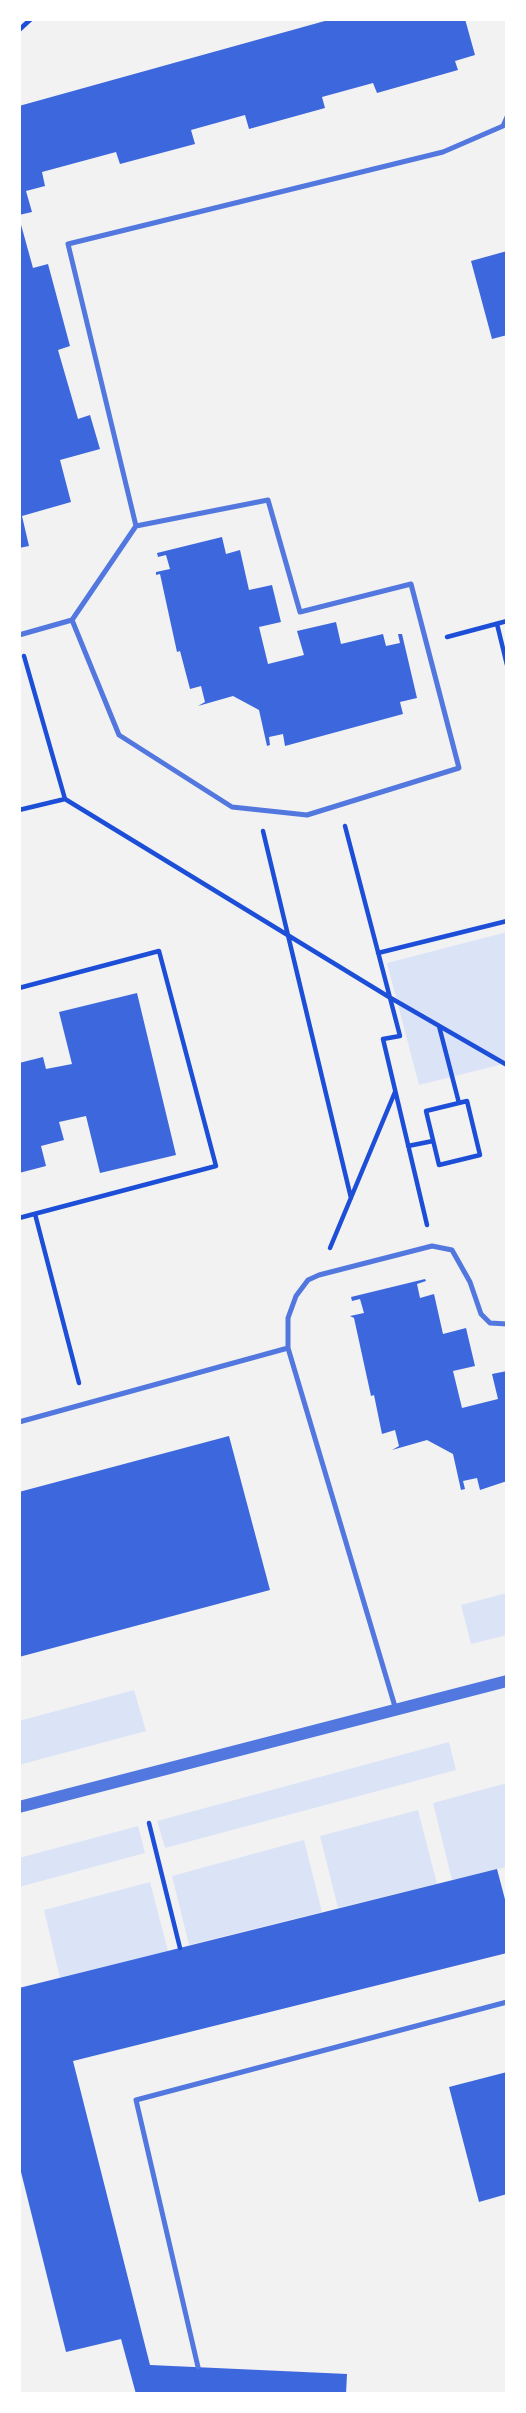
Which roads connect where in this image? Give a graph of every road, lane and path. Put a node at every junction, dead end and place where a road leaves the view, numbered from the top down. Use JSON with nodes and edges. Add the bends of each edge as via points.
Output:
{"nodes":[{"id":1,"x":31,"y":19,"type":"edge"},
{"id":2,"x":19,"y":30,"type":"edge"},
{"id":3,"x":507,"y":117,"type":"edge"},
{"id":4,"x":136,"y":526,"type":"junction"},
{"id":5,"x":72,"y":620,"type":"junction"},
{"id":6,"x":507,"y":621,"type":"edge"},
{"id":7,"x":496,"y":624,"type":"junction"},
{"id":8,"x":19,"y":635,"type":"edge"},
{"id":9,"x":426,"y":643,"type":"junction"},
{"id":10,"x":23,"y":652,"type":"dead end"},
{"id":11,"x":507,"y":664,"type":"edge"},
{"id":12,"x":65,"y":799,"type":"junction"},
{"id":13,"x":339,"y":805,"type":"junction"},
{"id":14,"x":19,"y":810,"type":"edge"},
{"id":15,"x":258,"y":810,"type":"junction"},
{"id":16,"x":507,"y":921,"type":"edge"},
{"id":17,"x":288,"y":934,"type":"junction"},
{"id":18,"x":378,"y":953,"type":"junction"},
{"id":19,"x":19,"y":988,"type":"edge"},
{"id":20,"x":389,"y":997,"type":"junction"},
{"id":21,"x":439,"y":1026,"type":"junction"},
{"id":22,"x":507,"y":1065,"type":"edge"},
{"id":23,"x":395,"y":1091,"type":"junction"},
{"id":24,"x":458,"y":1103,"type":"junction"},
{"id":25,"x":433,"y":1140,"type":"junction"},
{"id":26,"x":408,"y":1146,"type":"junction"},
{"id":27,"x":351,"y":1198,"type":"junction"},
{"id":28,"x":35,"y":1214,"type":"junction"},
{"id":29,"x":19,"y":1218,"type":"edge"},
{"id":30,"x":432,"y":1246,"type":"junction"},
{"id":31,"x":319,"y":1275,"type":"junction"},
{"id":32,"x":507,"y":1324,"type":"edge"},
{"id":33,"x":288,"y":1348,"type":"junction"},
{"id":34,"x":85,"y":1404,"type":"junction"},
{"id":35,"x":19,"y":1422,"type":"edge"},
{"id":36,"x":507,"y":1681,"type":"edge"},
{"id":37,"x":396,"y":1710,"type":"junction"},
{"id":38,"x":19,"y":1807,"type":"edge"},
{"id":39,"x":149,"y":1823,"type":"dead end"},
{"id":40,"x":180,"y":1948,"type":"dead end"},
{"id":41,"x":507,"y":2002,"type":"edge"},
{"id":42,"x":198,"y":2367,"type":"dead end"}],
"edges":[{"from":1,"to":2,"type":"path"},
{"from":3,"to":4,"type":"lane","via":[[503,126],[443,152],[68,244]]},
{"from":4,"to":5,"type":"lane"},
{"from":4,"to":9,"type":"lane","via":[[268,500],[300,612],[411,584]]},
{"from":5,"to":8,"type":"lane"},
{"from":5,"to":15,"type":"lane","via":[[119,735],[232,807]]},
{"from":6,"to":7,"type":"path"},
{"from":7,"to":9,"type":"path"},
{"from":7,"to":11,"type":"path"},
{"from":9,"to":13,"type":"lane","via":[[459,768]]},
{"from":10,"to":12,"type":"path"},
{"from":12,"to":14,"type":"path"},
{"from":12,"to":17,"type":"path"},
{"from":13,"to":15,"type":"lane","via":[[307,815]]},
{"from":13,"to":18,"type":"path"},
{"from":15,"to":17,"type":"path"},
{"from":16,"to":18,"type":"path"},
{"from":17,"to":20,"type":"path"},
{"from":17,"to":27,"type":"path"},
{"from":18,"to":20,"type":"path"},
{"from":19,"to":28,"type":"path","via":[[159,951],[216,1166]]},
{"from":20,"to":21,"type":"path"},
{"from":20,"to":23,"type":"path","via":[[400,1036],[383,1039]]},
{"from":21,"to":22,"type":"path"},
{"from":21,"to":24,"type":"path"},
{"from":23,"to":26,"type":"path"},
{"from":23,"to":27,"type":"path"},
{"from":24,"to":25,"type":"path","via":[[426,1111]]},
{"from":24,"to":25,"type":"path","via":[[467,1101],[480,1155],[439,1165]]},
{"from":25,"to":26,"type":"path"},
{"from":26,"to":30,"type":"path"},
{"from":27,"to":31,"type":"path"},
{"from":28,"to":29,"type":"path"},
{"from":28,"to":34,"type":"path"},
{"from":30,"to":31,"type":"lane"},
{"from":30,"to":32,"type":"lane","via":[[452,1250],[481,1314],[490,1323]]},
{"from":31,"to":33,"type":"lane","via":[[308,1280],[296,1296],[288,1318]]},
{"from":33,"to":34,"type":"lane"},
{"from":33,"to":37,"type":"lane"},
{"from":34,"to":35,"type":"lane"},
{"from":36,"to":37,"type":"street"},
{"from":37,"to":38,"type":"street"},
{"from":39,"to":40,"type":"path"},
{"from":41,"to":42,"type":"lane","via":[[136,2100]]}]}
